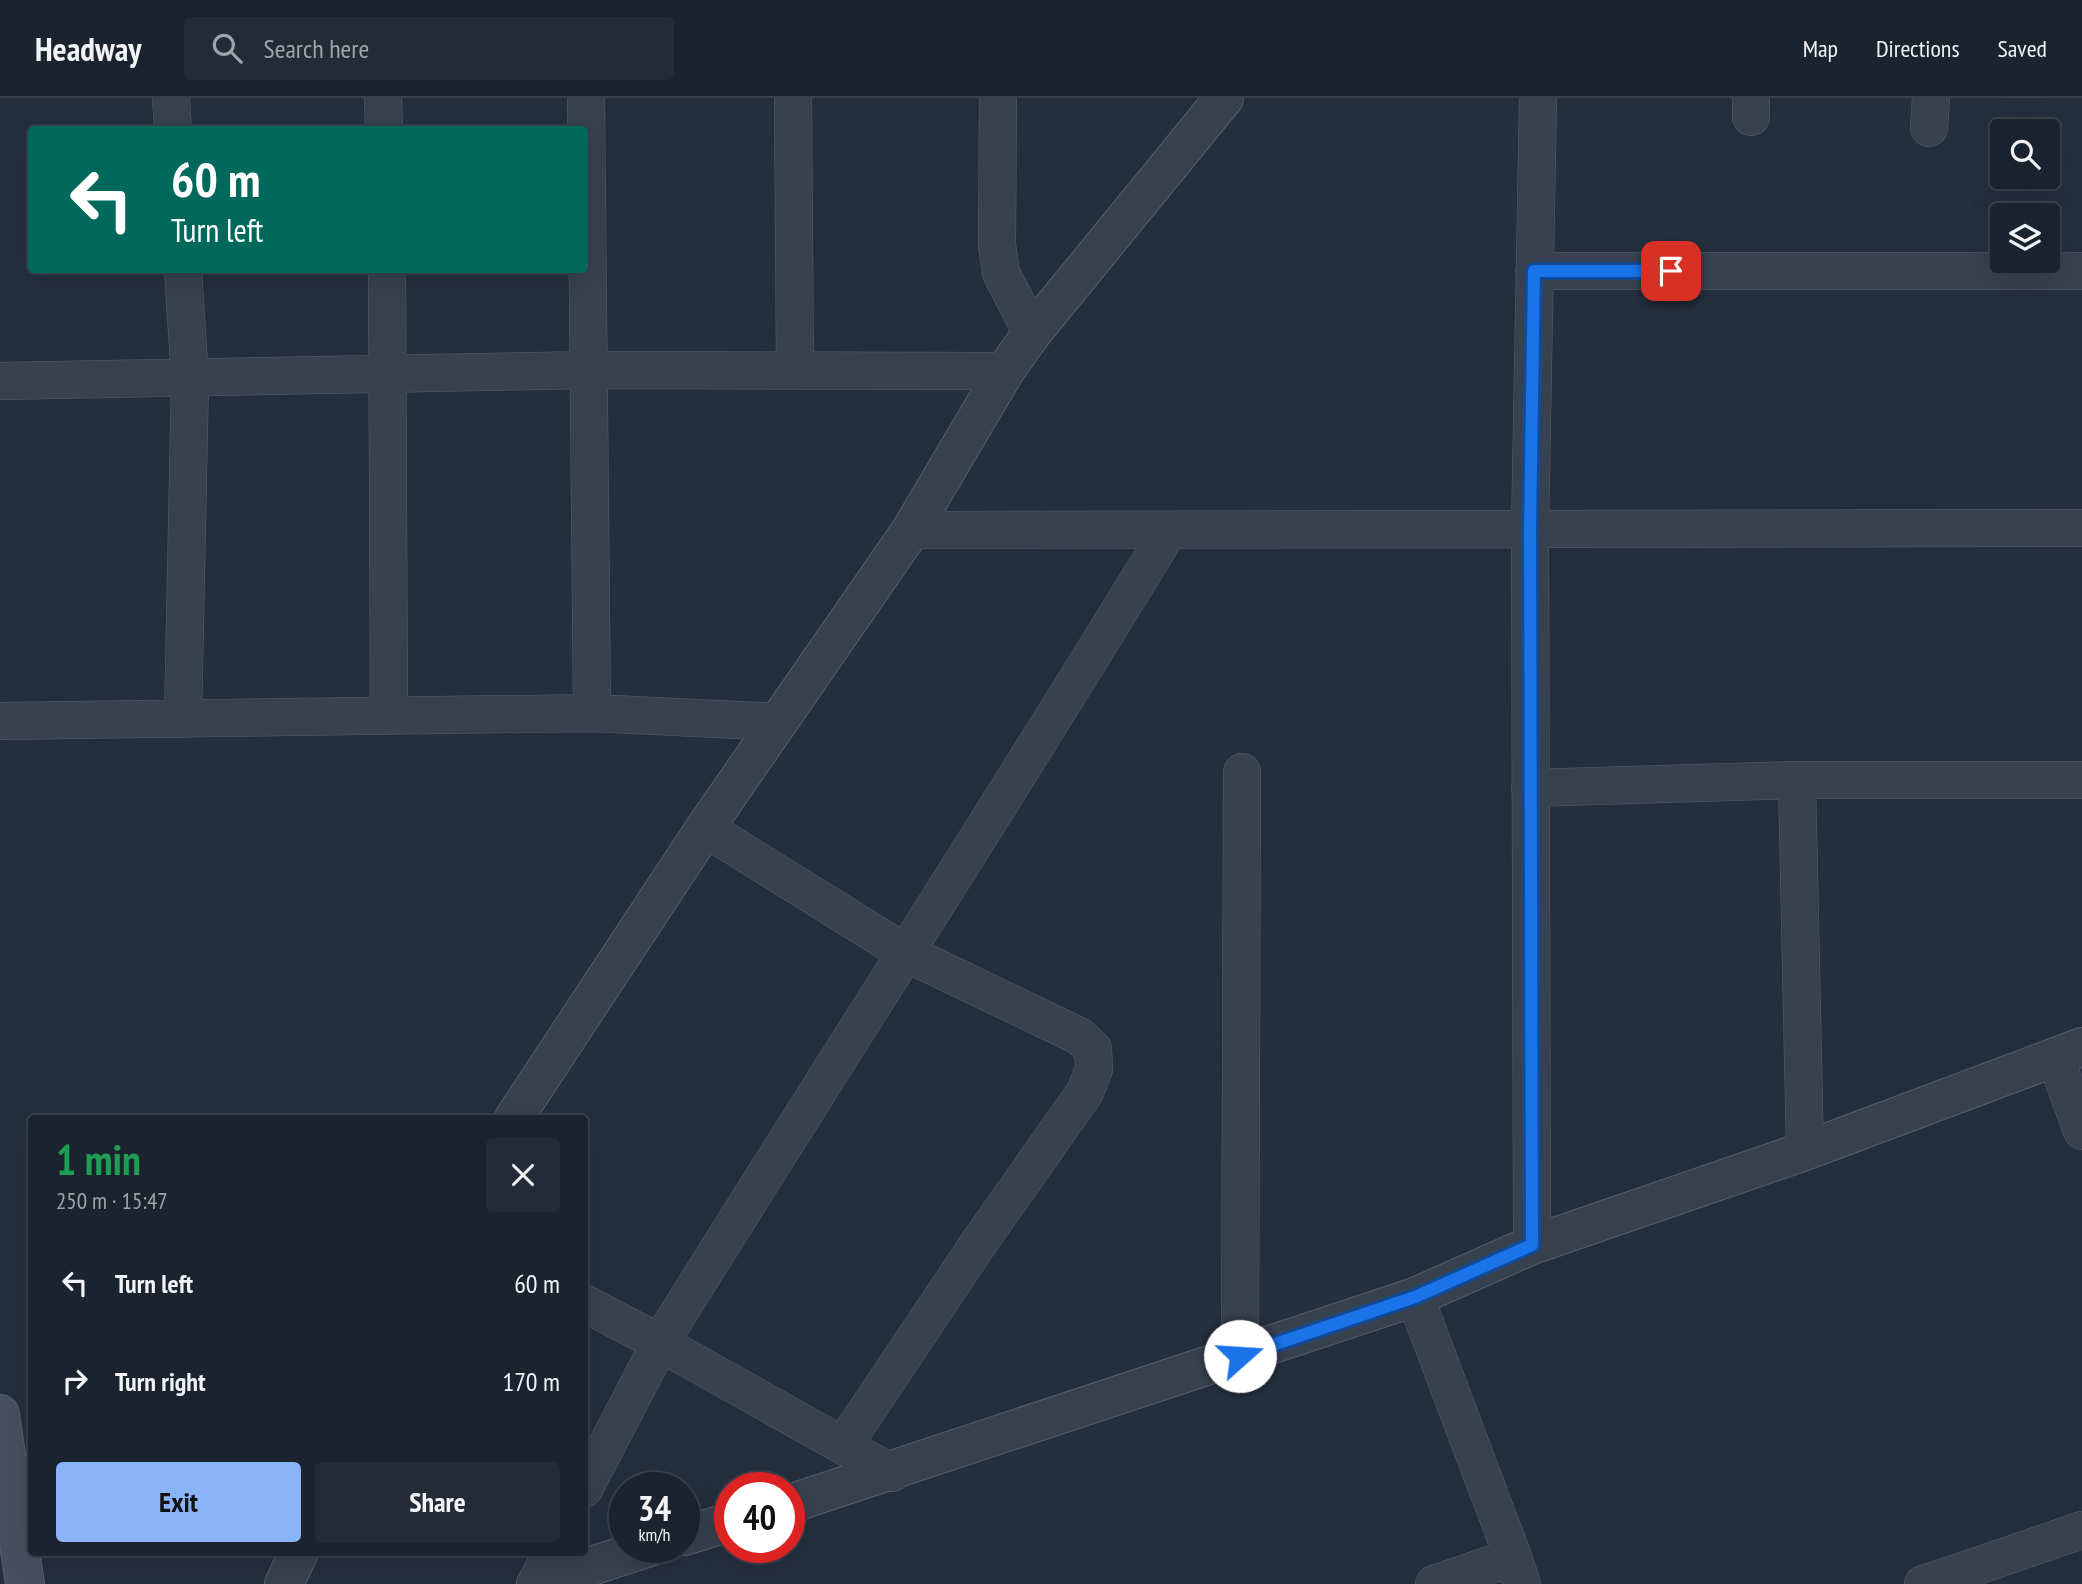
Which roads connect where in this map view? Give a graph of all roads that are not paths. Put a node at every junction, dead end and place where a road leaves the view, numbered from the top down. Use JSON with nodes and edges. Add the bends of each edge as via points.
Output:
{"nodes":[{"id":1,"x":171,"y":98,"type":"edge"},
{"id":2,"x":383,"y":98,"type":"edge"},
{"id":3,"x":586,"y":98,"type":"edge"},
{"id":4,"x":793,"y":98,"type":"edge"},
{"id":5,"x":998,"y":98,"type":"edge"},
{"id":6,"x":1224,"y":98,"type":"edge"},
{"id":7,"x":1538,"y":98,"type":"edge"},
{"id":8,"x":173,"y":126,"type":"edge"},
{"id":9,"x":384,"y":126,"type":"edge"},
{"id":10,"x":586,"y":126,"type":"edge"},
{"id":11,"x":588,"y":234,"type":"edge"},
{"id":12,"x":1534,"y":271,"type":"junction"},
{"id":13,"x":2082,"y":271,"type":"edge"},
{"id":14,"x":183,"y":273,"type":"edge"},
{"id":15,"x":387,"y":273,"type":"edge"},
{"id":16,"x":1032,"y":333,"type":"junction"},
{"id":17,"x":796,"y":369,"type":"junction"},
{"id":18,"x":590,"y":370,"type":"junction"},
{"id":19,"x":1005,"y":371,"type":"junction"},
{"id":20,"x":389,"y":374,"type":"junction"},
{"id":21,"x":190,"y":379,"type":"junction"},
{"id":22,"x":0,"y":381,"type":"edge"},
{"id":23,"x":2082,"y":528,"type":"edge"},
{"id":24,"x":1530,"y":529,"type":"junction"},
{"id":25,"x":911,"y":530,"type":"junction"},
{"id":26,"x":1169,"y":530,"type":"junction"},
{"id":27,"x":389,"y":713,"type":"junction"},
{"id":28,"x":592,"y":713,"type":"junction"},
{"id":29,"x":183,"y":719,"type":"junction"},
{"id":30,"x":0,"y":720,"type":"edge"},
{"id":31,"x":778,"y":722,"type":"junction"},
{"id":32,"x":1242,"y":772,"type":"dead end"},
{"id":33,"x":1797,"y":780,"type":"junction"},
{"id":34,"x":2082,"y":780,"type":"edge"},
{"id":35,"x":1530,"y":788,"type":"junction"},
{"id":36,"x":705,"y":828,"type":"junction"},
{"id":37,"x":904,"y":952,"type":"junction"},
{"id":38,"x":2069,"y":1052,"type":"edge"},
{"id":39,"x":516,"y":1115,"type":"edge"},
{"id":40,"x":2082,"y":1131,"type":"edge"},
{"id":41,"x":1805,"y":1151,"type":"junction"},
{"id":42,"x":1532,"y":1245,"type":"junction"},
{"id":43,"x":1415,"y":1297,"type":"junction"},
{"id":44,"x":588,"y":1305,"type":"edge"},
{"id":45,"x":660,"y":1342,"type":"junction"},
{"id":46,"x":1240,"y":1356,"type":"junction"},
{"id":47,"x":0,"y":1414,"type":"edge"},
{"id":48,"x":843,"y":1446,"type":"junction"},
{"id":49,"x":892,"y":1473,"type":"junction"},
{"id":50,"x":588,"y":1481,"type":"edge"},
{"id":51,"x":805,"y":1499,"type":"edge"},
{"id":52,"x":2082,"y":1530,"type":"edge"},
{"id":53,"x":297,"y":1556,"type":"edge"},
{"id":54,"x":609,"y":1557,"type":"edge"},
{"id":55,"x":1517,"y":1571,"type":"edge"},
{"id":56,"x":542,"y":1573,"type":"edge"},
{"id":57,"x":1962,"y":1578,"type":"edge"},
{"id":58,"x":25,"y":1584,"type":"edge"},
{"id":59,"x":284,"y":1584,"type":"edge"},
{"id":60,"x":1434,"y":1584,"type":"edge"},
{"id":61,"x":1923,"y":1584,"type":"edge"}],
"edges":[{"from":1,"to":8,"type":"street"},
{"from":2,"to":9,"type":"street"},
{"from":3,"to":10,"type":"street"},
{"from":4,"to":17,"type":"street"},
{"from":5,"to":16,"type":"street","via":[[997,245],[1001,273]]},
{"from":6,"to":16,"type":"street"},
{"from":7,"to":12,"type":"street"},
{"from":11,"to":18,"type":"street"},
{"from":12,"to":13,"type":"street"},
{"from":12,"to":24,"type":"street"},
{"from":14,"to":21,"type":"street"},
{"from":15,"to":20,"type":"street"},
{"from":16,"to":19,"type":"street"},
{"from":17,"to":18,"type":"street"},
{"from":17,"to":19,"type":"street"},
{"from":18,"to":20,"type":"street"},
{"from":18,"to":28,"type":"street"},
{"from":19,"to":25,"type":"street"},
{"from":20,"to":21,"type":"street"},
{"from":20,"to":27,"type":"street"},
{"from":21,"to":22,"type":"street"},
{"from":21,"to":29,"type":"street"},
{"from":23,"to":24,"type":"street"},
{"from":24,"to":26,"type":"street"},
{"from":24,"to":35,"type":"street"},
{"from":25,"to":26,"type":"street"},
{"from":25,"to":31,"type":"street"},
{"from":26,"to":37,"type":"street","via":[[1012,788]]},
{"from":27,"to":28,"type":"street"},
{"from":27,"to":29,"type":"street"},
{"from":28,"to":31,"type":"street"},
{"from":29,"to":30,"type":"street"},
{"from":31,"to":36,"type":"street"},
{"from":32,"to":46,"type":"street"},
{"from":33,"to":34,"type":"street"},
{"from":33,"to":35,"type":"street"},
{"from":33,"to":41,"type":"street"},
{"from":35,"to":42,"type":"street"},
{"from":36,"to":37,"type":"street"},
{"from":36,"to":39,"type":"street"},
{"from":37,"to":45,"type":"street"},
{"from":37,"to":48,"type":"street","via":[[1079,1036],[1093,1049],[1094,1069],[1085,1092]]},
{"from":38,"to":40,"type":"street"},
{"from":38,"to":41,"type":"street"},
{"from":41,"to":42,"type":"street"},
{"from":42,"to":43,"type":"street"},
{"from":43,"to":46,"type":"street"},
{"from":43,"to":55,"type":"street"},
{"from":44,"to":45,"type":"street"},
{"from":45,"to":48,"type":"street"},
{"from":45,"to":50,"type":"street"},
{"from":46,"to":49,"type":"street"},
{"from":47,"to":58,"type":"main road"},
{"from":48,"to":49,"type":"street"},
{"from":49,"to":51,"type":"street"},
{"from":52,"to":57,"type":"street"},
{"from":53,"to":59,"type":"street"},
{"from":54,"to":56,"type":"street"},
{"from":55,"to":60,"type":"street"},
{"from":57,"to":61,"type":"street"}]}
